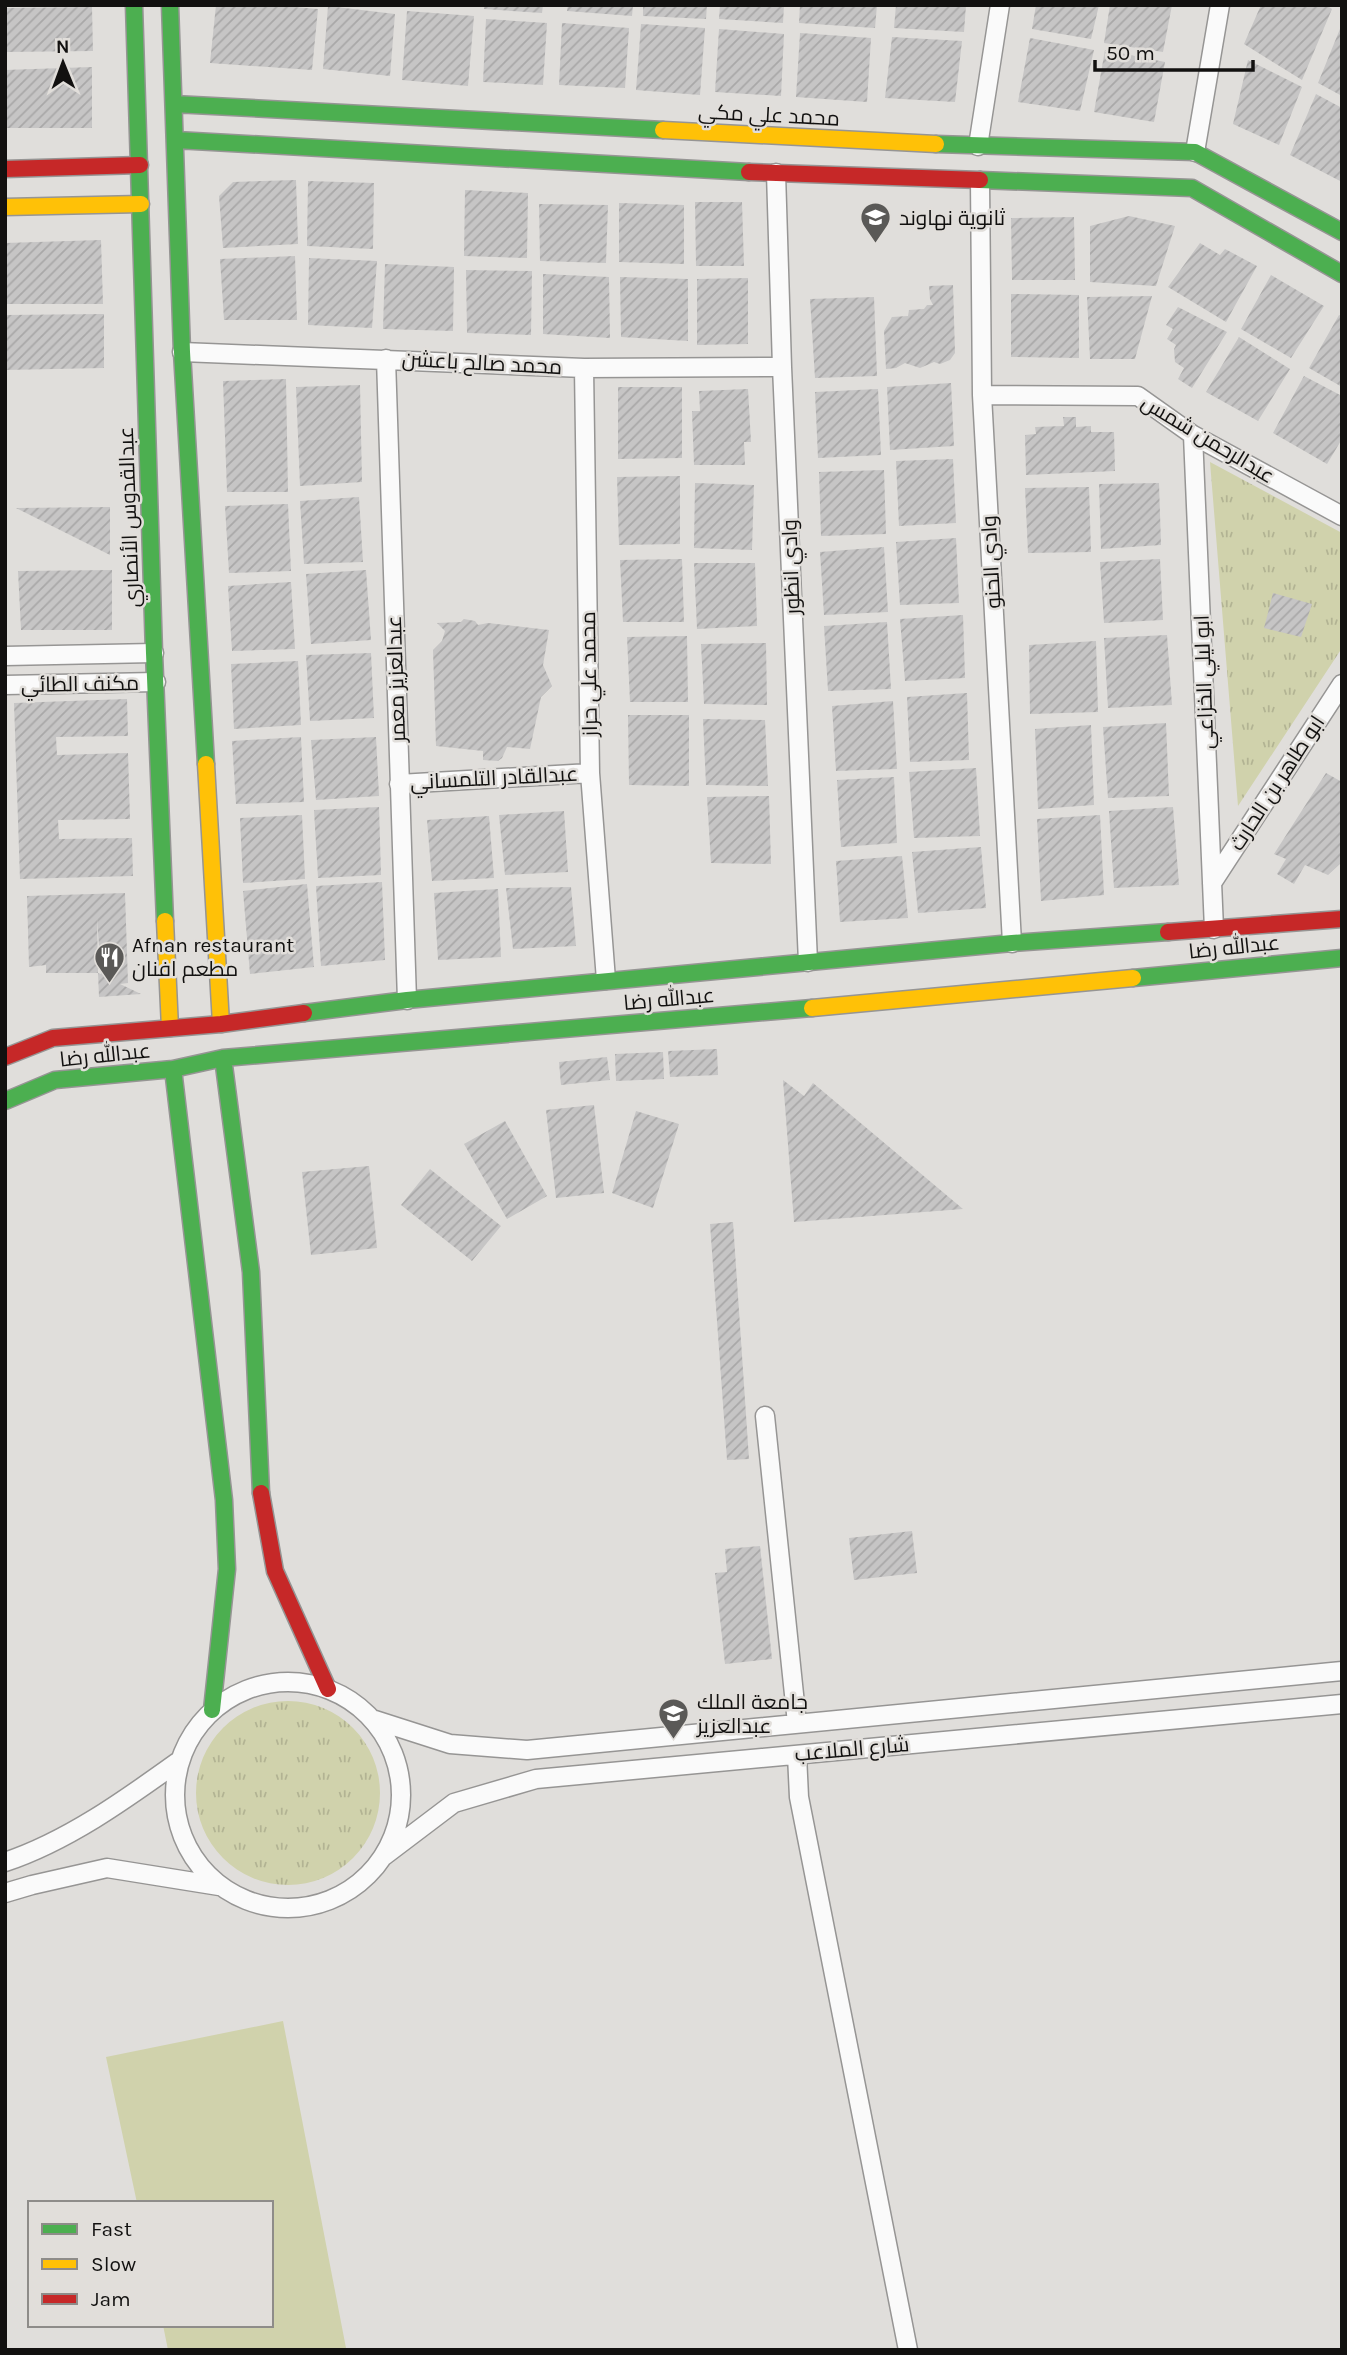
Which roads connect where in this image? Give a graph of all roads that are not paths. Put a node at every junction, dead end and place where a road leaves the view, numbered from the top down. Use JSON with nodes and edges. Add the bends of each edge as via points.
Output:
{"nodes":[{"id":1,"x":134,"y":5,"type":"edge"},
{"id":2,"x":170,"y":5,"type":"edge"},
{"id":3,"x":1000,"y":5,"type":"edge"},
{"id":4,"x":1220,"y":5,"type":"edge"},
{"id":5,"x":174,"y":104,"type":"junction"},
{"id":6,"x":176,"y":140,"type":"junction"},
{"id":7,"x":978,"y":146,"type":"junction"},
{"id":8,"x":1195,"y":152,"type":"junction"},
{"id":9,"x":928,"y":161,"type":"junction"},
{"id":10,"x":141,"y":165,"type":"junction"},
{"id":11,"x":5,"y":169,"type":"edge"},
{"id":12,"x":776,"y":173,"type":"junction"},
{"id":13,"x":980,"y":181,"type":"junction"},
{"id":14,"x":141,"y":204,"type":"junction"},
{"id":15,"x":5,"y":207,"type":"edge"},
{"id":16,"x":1342,"y":232,"type":"edge"},
{"id":17,"x":1342,"y":274,"type":"edge"},
{"id":18,"x":182,"y":352,"type":"junction"},
{"id":19,"x":386,"y":359,"type":"junction"},
{"id":20,"x":782,"y":367,"type":"junction"},
{"id":21,"x":584,"y":368,"type":"junction"},
{"id":22,"x":982,"y":395,"type":"junction"},
{"id":23,"x":1193,"y":435,"type":"junction"},
{"id":24,"x":1342,"y":516,"type":"edge"},
{"id":25,"x":153,"y":653,"type":"junction"},
{"id":26,"x":5,"y":656,"type":"edge"},
{"id":27,"x":156,"y":682,"type":"junction"},
{"id":28,"x":1342,"y":684,"type":"edge"},
{"id":29,"x":5,"y":685,"type":"edge"},
{"id":30,"x":590,"y":773,"type":"junction"},
{"id":31,"x":399,"y":784,"type":"junction"},
{"id":32,"x":1213,"y":883,"type":"junction"},
{"id":33,"x":1342,"y":919,"type":"edge"},
{"id":34,"x":1214,"y":929,"type":"junction"},
{"id":35,"x":1012,"y":943,"type":"junction"},
{"id":36,"x":1342,"y":958,"type":"edge"},
{"id":37,"x":808,"y":962,"type":"junction"},
{"id":38,"x":606,"y":980,"type":"junction"},
{"id":39,"x":407,"y":1000,"type":"junction"},
{"id":40,"x":221,"y":1024,"type":"junction"},
{"id":41,"x":170,"y":1028,"type":"junction"},
{"id":42,"x":5,"y":1057,"type":"edge"},
{"id":43,"x":223,"y":1058,"type":"junction"},
{"id":44,"x":173,"y":1069,"type":"junction"},
{"id":45,"x":5,"y":1101,"type":"edge"},
{"id":46,"x":765,"y":1416,"type":"dead end"},
{"id":47,"x":1342,"y":1671,"type":"edge"},
{"id":48,"x":328,"y":1689,"type":"junction"},
{"id":49,"x":1342,"y":1704,"type":"edge"},
{"id":50,"x":212,"y":1710,"type":"junction"},
{"id":51,"x":372,"y":1719,"type":"junction"},
{"id":52,"x":797,"y":1723,"type":"junction"},
{"id":53,"x":797,"y":1755,"type":"junction"},
{"id":54,"x":179,"y":1761,"type":"junction"},
{"id":55,"x":384,"y":1856,"type":"junction"},
{"id":56,"x":5,"y":1862,"type":"edge"},
{"id":57,"x":219,"y":1886,"type":"junction"},
{"id":58,"x":5,"y":1894,"type":"edge"},
{"id":59,"x":908,"y":2350,"type":"edge"}],
"edges":[{"from":1,"to":10,"type":"street","name":"عبدالقدوس الأنصاري"},
{"from":2,"to":5,"type":"street"},
{"from":3,"to":7,"type":"street"},
{"from":4,"to":8,"type":"street"},
{"from":5,"to":6,"type":"street"},
{"from":5,"to":9,"type":"street","name":"محمد علي مكي"},
{"from":6,"to":12,"type":"street","name":"محمد علي مكي"},
{"from":6,"to":18,"type":"street"},
{"from":7,"to":8,"type":"street","name":"محمد علي مكي"},
{"from":7,"to":9,"type":"street","name":"محمد علي مكي"},
{"from":8,"to":16,"type":"street","name":"محمد علي مكي"},
{"from":9,"to":12,"type":"street","name":"محمد علي مكي"},
{"from":9,"to":13,"type":"street","name":"محمد علي مكي"},
{"from":10,"to":11,"type":"street"},
{"from":10,"to":14,"type":"street","name":"عبدالقدوس الأنصاري"},
{"from":12,"to":20,"type":"street","name":"وادي انظور"},
{"from":13,"to":17,"type":"street","name":"محمد علي مكي","via":[[1192,188]]},
{"from":13,"to":22,"type":"street","name":"وادي الحنو"},
{"from":14,"to":15,"type":"street"},
{"from":14,"to":25,"type":"street","name":"عبدالقدوس الأنصاري"},
{"from":18,"to":19,"type":"street","name":"محمد صالح باعشن"},
{"from":18,"to":40,"type":"street"},
{"from":19,"to":21,"type":"street","name":"محمد صالح باعشن"},
{"from":19,"to":31,"type":"street","name":"عبدالعزيز معمر"},
{"from":20,"to":21,"type":"street","name":"محمد صالح باعشن"},
{"from":20,"to":37,"type":"street","name":"وادي انظور"},
{"from":21,"to":30,"type":"street","name":"محمد علي حراز"},
{"from":22,"to":23,"type":"street","name":"عبدالرحمن شمس","via":[[1138,396]]},
{"from":22,"to":35,"type":"street","name":"وادي الحنو"},
{"from":23,"to":24,"type":"street","name":"عبدالرحمن شمس"},
{"from":23,"to":32,"type":"street","name":"ابو ليلي الخزاعي"},
{"from":25,"to":26,"type":"street","name":"مكنف الطائي"},
{"from":25,"to":27,"type":"street","name":"عبدالقدوس الأنصاري"},
{"from":27,"to":29,"type":"street","name":"مكنف الطائي"},
{"from":27,"to":41,"type":"street","name":"عبدالقدوس الأنصاري"},
{"from":28,"to":32,"type":"street","name":"ابو طاهر بن الحارث"},
{"from":30,"to":31,"type":"street","name":"عبدالقادر التلمساني"},
{"from":30,"to":38,"type":"street","name":"محمد علي حراز"},
{"from":31,"to":39,"type":"street","name":"عبدالعزيز معمر"},
{"from":32,"to":34,"type":"street","name":"ابو ليلي الخزاعي"},
{"from":33,"to":34,"type":"street","name":"عبدالله رضا"},
{"from":34,"to":35,"type":"street","name":"عبدالله رضا"},
{"from":35,"to":37,"type":"street","name":"عبدالله رضا"},
{"from":36,"to":43,"type":"street","name":"عبدالله رضا"},
{"from":37,"to":38,"type":"street","name":"عبدالله رضا"},
{"from":38,"to":39,"type":"street","name":"عبدالله رضا"},
{"from":39,"to":40,"type":"street","name":"عبدالله رضا"},
{"from":40,"to":41,"type":"street","name":"عبدالله رضا"},
{"from":41,"to":42,"type":"street","name":"عبدالله رضا","via":[[53,1038]]},
{"from":43,"to":44,"type":"street","name":"عبدالله رضا"},
{"from":43,"to":48,"type":"street","via":[[251,1272],[261,1493],[275,1571]]},
{"from":44,"to":45,"type":"street","name":"عبدالله رضا","via":[[55,1080]]},
{"from":44,"to":50,"type":"street","via":[[224,1500],[227,1569]]},
{"from":46,"to":52,"type":"street"},
{"from":47,"to":52,"type":"street","name":"شارع الملاعب"},
{"from":48,"to":50,"type":"street","via":[[298,1682],[267,1684],[238,1693]]},
{"from":48,"to":51,"type":"street"},
{"from":49,"to":53,"type":"street","name":"شارع الملاعب"},
{"from":50,"to":54,"type":"street","via":[[192,1733]]},
{"from":51,"to":52,"type":"street","name":"شارع الملاعب","via":[[450,1744],[527,1750]]},
{"from":51,"to":55,"type":"street","via":[[392,1749],[401,1786],[398,1822]]},
{"from":53,"to":55,"type":"street","name":"شارع الملاعب","via":[[536,1779],[454,1803]]},
{"from":53,"to":59,"type":"street","via":[[799,1797]]},
{"from":54,"to":56,"type":"street","via":[[114,1807]]},
{"from":54,"to":57,"type":"street","via":[[173,1795],[179,1830],[194,1861]]},
{"from":55,"to":57,"type":"street","via":[[359,1884],[326,1902],[289,1909],[252,1903]]},
{"from":57,"to":58,"type":"street","via":[[107,1868]]}]}
